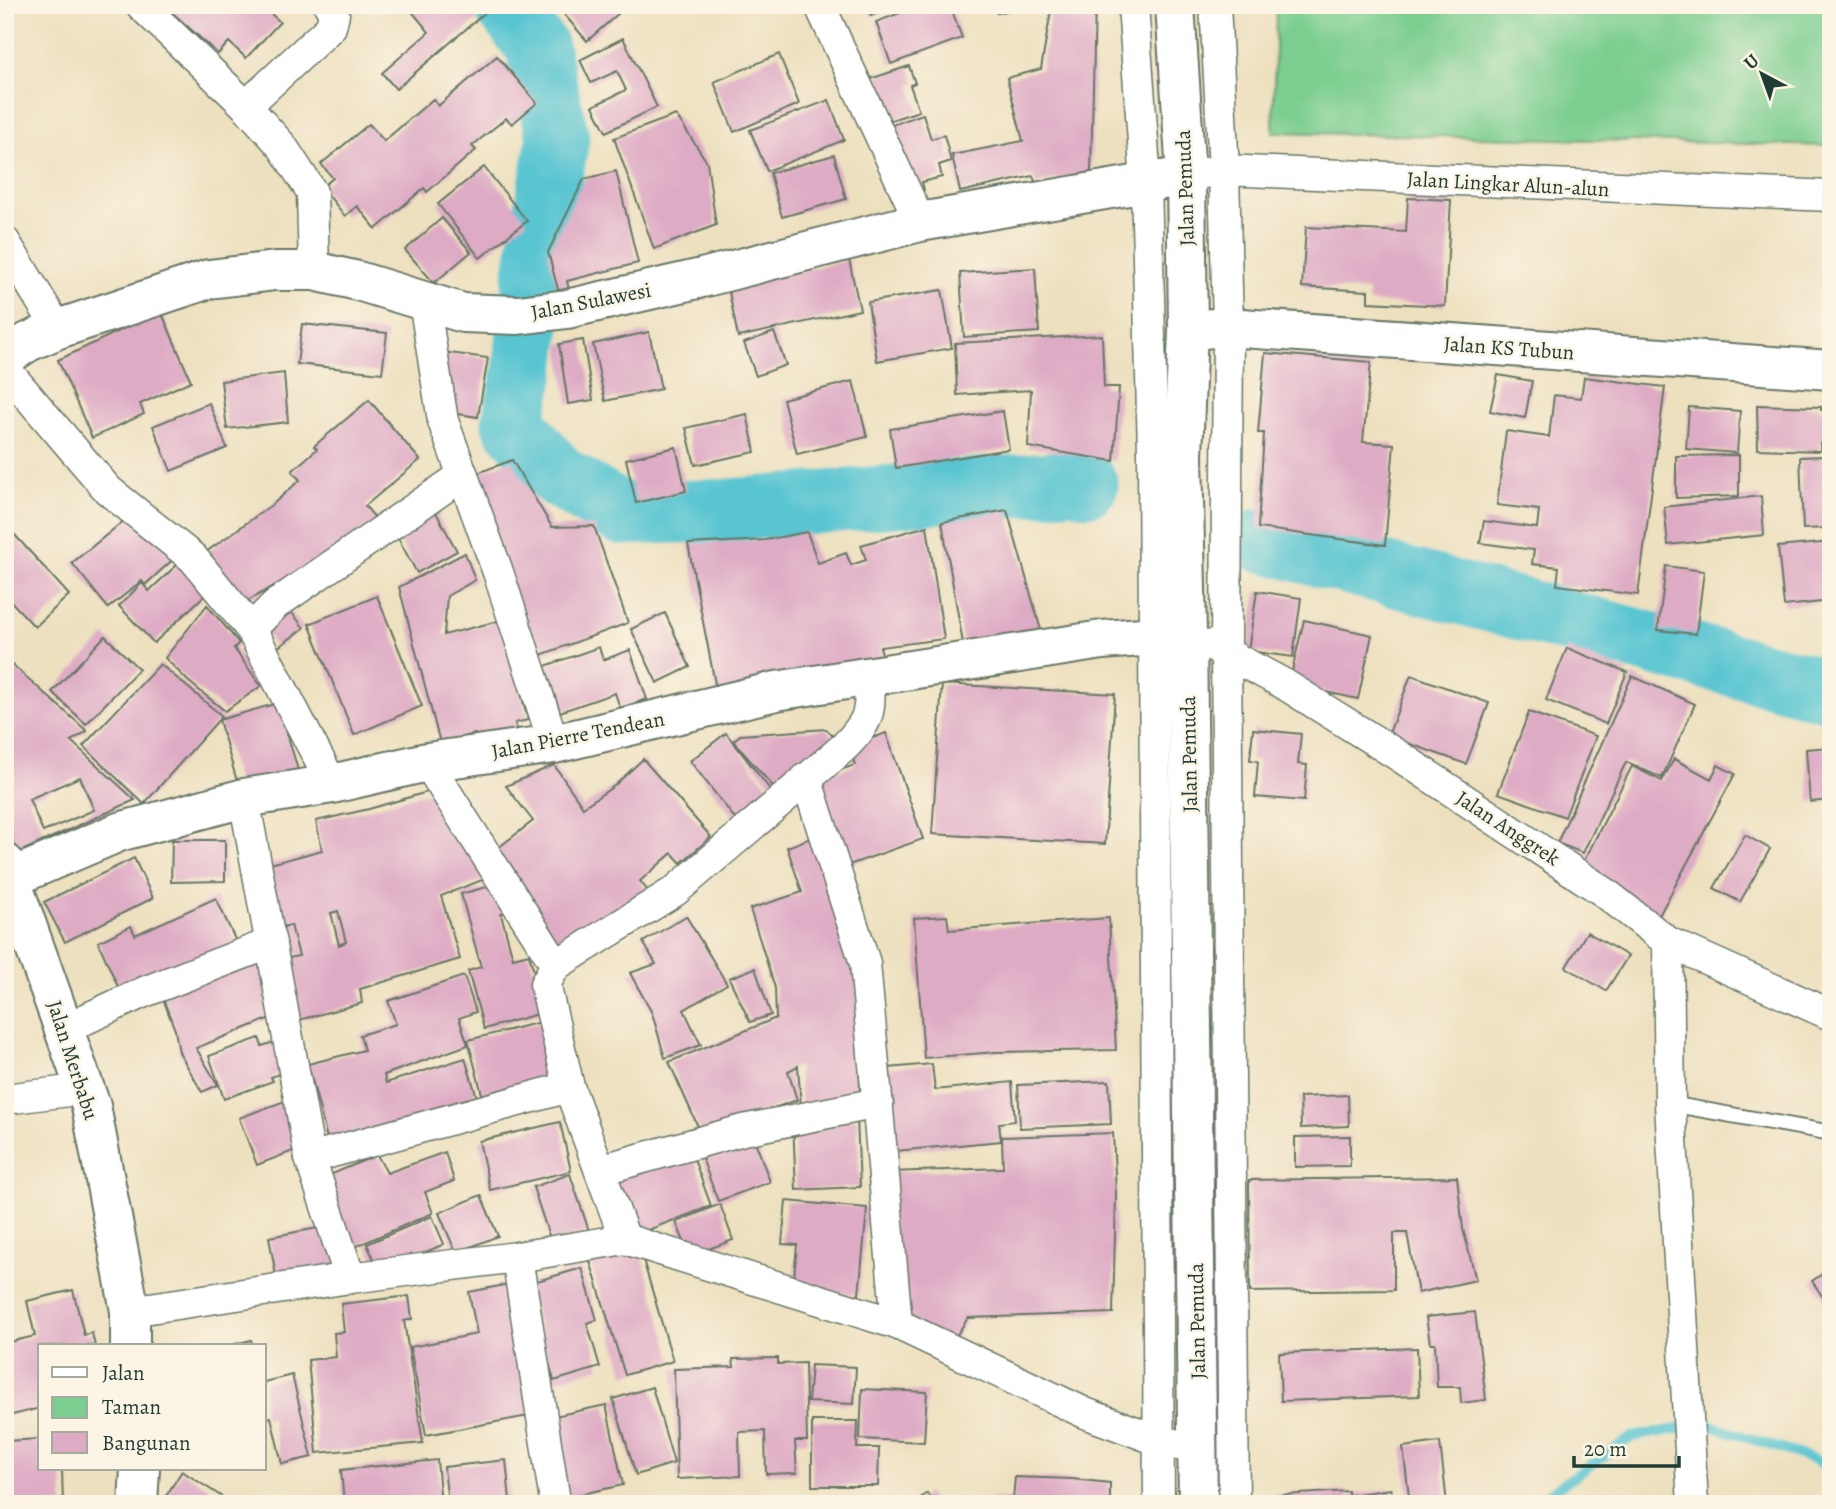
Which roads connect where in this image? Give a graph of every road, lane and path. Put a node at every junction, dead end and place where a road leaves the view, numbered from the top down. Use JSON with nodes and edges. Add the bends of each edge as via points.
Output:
{"nodes":[{"id":1,"x":141,"y":5,"type":"edge"},
{"id":2,"x":329,"y":5,"type":"edge"},
{"id":3,"x":1133,"y":5,"type":"edge"},
{"id":4,"x":1175,"y":5,"type":"edge"},
{"id":5,"x":1215,"y":5,"type":"edge"},
{"id":6,"x":821,"y":8,"type":"dead end"},
{"id":7,"x":246,"y":106,"type":"junction"},
{"id":8,"x":1224,"y":170,"type":"junction"},
{"id":9,"x":1186,"y":176,"type":"junction"},
{"id":10,"x":1146,"y":183,"type":"junction"},
{"id":11,"x":1831,"y":196,"type":"edge"},
{"id":12,"x":920,"y":222,"type":"junction"},
{"id":13,"x":5,"y":242,"type":"edge"},
{"id":14,"x":314,"y":271,"type":"junction"},
{"id":15,"x":424,"y":301,"type":"junction"},
{"id":16,"x":1228,"y":327,"type":"junction"},
{"id":17,"x":58,"y":329,"type":"junction"},
{"id":18,"x":1188,"y":330,"type":"junction"},
{"id":19,"x":5,"y":357,"type":"edge"},
{"id":20,"x":5,"y":369,"type":"edge"},
{"id":21,"x":1831,"y":370,"type":"edge"},
{"id":22,"x":463,"y":475,"type":"junction"},
{"id":23,"x":250,"y":629,"type":"junction"},
{"id":24,"x":1171,"y":635,"type":"junction"},
{"id":25,"x":1226,"y":652,"type":"junction"},
{"id":26,"x":868,"y":676,"type":"junction"},
{"id":27,"x":554,"y":744,"type":"junction"},
{"id":28,"x":427,"y":762,"type":"junction"},
{"id":29,"x":806,"y":778,"type":"junction"},
{"id":30,"x":332,"y":784,"type":"junction"},
{"id":31,"x":244,"y":798,"type":"junction"},
{"id":32,"x":8,"y":871,"type":"edge"},
{"id":33,"x":1668,"y":942,"type":"junction"},
{"id":34,"x":271,"y":943,"type":"junction"},
{"id":35,"x":556,"y":965,"type":"junction"},
{"id":36,"x":1831,"y":1015,"type":"edge"},
{"id":37,"x":64,"y":1029,"type":"junction"},
{"id":38,"x":569,"y":1087,"type":"junction"},
{"id":39,"x":85,"y":1089,"type":"junction"},
{"id":40,"x":5,"y":1099,"type":"edge"},
{"id":41,"x":878,"y":1103,"type":"junction"},
{"id":42,"x":1670,"y":1104,"type":"junction"},
{"id":43,"x":1826,"y":1132,"type":"dead end"},
{"id":44,"x":310,"y":1158,"type":"junction"},
{"id":45,"x":600,"y":1170,"type":"junction"},
{"id":46,"x":625,"y":1239,"type":"junction"},
{"id":47,"x":517,"y":1257,"type":"junction"},
{"id":48,"x":350,"y":1278,"type":"junction"},
{"id":49,"x":897,"y":1324,"type":"junction"},
{"id":50,"x":130,"y":1329,"type":"edge"},
{"id":51,"x":1160,"y":1441,"type":"junction"},
{"id":52,"x":1199,"y":1450,"type":"junction"},
{"id":53,"x":555,"y":1501,"type":"dead end"},
{"id":54,"x":1158,"y":1504,"type":"edge"},
{"id":55,"x":1198,"y":1504,"type":"edge"},
{"id":56,"x":1234,"y":1504,"type":"edge"},
{"id":57,"x":1693,"y":1504,"type":"edge"}],
"edges":[{"from":1,"to":7,"type":"street"},
{"from":2,"to":7,"type":"street","via":[[334,14],[331,27]]},
{"from":3,"to":10,"type":"street"},
{"from":4,"to":9,"type":"street","name":"Jalan Pemuda"},
{"from":5,"to":8,"type":"street"},
{"from":6,"to":12,"type":"street"},
{"from":7,"to":14,"type":"street","via":[[282,146],[312,192]]},
{"from":8,"to":9,"type":"street","name":"Jalan Lingkar Alun-alun"},
{"from":8,"to":11,"type":"street","name":"Jalan Lingkar Alun-alun"},
{"from":8,"to":16,"type":"street"},
{"from":9,"to":10,"type":"street","name":"Jalan Sulawesi"},
{"from":9,"to":18,"type":"street","name":"Jalan Pemuda"},
{"from":10,"to":12,"type":"street","name":"Jalan Sulawesi"},
{"from":10,"to":24,"type":"street"},
{"from":12,"to":15,"type":"street","name":"Jalan Sulawesi","via":[[567,309],[518,315],[463,313]]},
{"from":13,"to":17,"type":"street"},
{"from":14,"to":15,"type":"street","name":"Jalan Sulawesi"},
{"from":14,"to":17,"type":"street","name":"Jalan Sulawesi","via":[[209,279]]},
{"from":15,"to":22,"type":"street","via":[[443,421]]},
{"from":16,"to":18,"type":"street","name":"Jalan KS Tubun"},
{"from":16,"to":21,"type":"street","name":"Jalan KS Tubun"},
{"from":16,"to":25,"type":"street"},
{"from":17,"to":19,"type":"street","name":"Jalan Sulawesi"},
{"from":18,"to":24,"type":"street","name":"Jalan Pemuda"},
{"from":20,"to":23,"type":"street","via":[[108,490],[192,558]]},
{"from":22,"to":23,"type":"street","via":[[276,604]]},
{"from":22,"to":27,"type":"street"},
{"from":23,"to":30,"type":"street"},
{"from":24,"to":25,"type":"street","name":"Jalan Anggrek"},
{"from":24,"to":26,"type":"street","name":"Jalan Pierre Tendean","via":[[1102,640]]},
{"from":24,"to":51,"type":"street"},
{"from":24,"to":52,"type":"street","name":"Jalan Pemuda"},
{"from":25,"to":33,"type":"street","name":"Jalan Anggrek","via":[[1410,764],[1604,892]]},
{"from":25,"to":56,"type":"street"},
{"from":26,"to":27,"type":"street","name":"Jalan Pierre Tendean","via":[[776,691]]},
{"from":26,"to":29,"type":"street","via":[[870,711],[861,729]]},
{"from":27,"to":28,"type":"street","name":"Jalan Pierre Tendean"},
{"from":28,"to":30,"type":"street","name":"Jalan Pierre Tendean"},
{"from":28,"to":35,"type":"street"},
{"from":29,"to":35,"type":"street","via":[[676,891]]},
{"from":29,"to":41,"type":"street","via":[[865,963]]},
{"from":30,"to":31,"type":"street","name":"Jalan Pierre Tendean"},
{"from":31,"to":32,"type":"street","name":"Jalan Pierre Tendean","via":[[120,832]]},
{"from":31,"to":34,"type":"street"},
{"from":32,"to":37,"type":"street","name":"Jalan Merbabu"},
{"from":33,"to":36,"type":"street","name":"Jalan Anggrek"},
{"from":33,"to":42,"type":"street"},
{"from":34,"to":37,"type":"street"},
{"from":34,"to":44,"type":"street"},
{"from":35,"to":38,"type":"street","via":[[545,984]]},
{"from":37,"to":39,"type":"street","name":"Jalan Merbabu"},
{"from":38,"to":44,"type":"street"},
{"from":38,"to":45,"type":"street"},
{"from":39,"to":40,"type":"street"},
{"from":39,"to":50,"type":"street","name":"Jalan Merbabu"},
{"from":41,"to":45,"type":"street","via":[[743,1130]]},
{"from":41,"to":49,"type":"street"},
{"from":42,"to":43,"type":"lane"},
{"from":42,"to":57,"type":"street"},
{"from":44,"to":48,"type":"street"},
{"from":45,"to":46,"type":"street"},
{"from":46,"to":47,"type":"street"},
{"from":46,"to":49,"type":"street"},
{"from":47,"to":48,"type":"street"},
{"from":47,"to":53,"type":"street"},
{"from":48,"to":50,"type":"street"},
{"from":49,"to":51,"type":"street","via":[[1085,1413]]},
{"from":51,"to":52,"type":"street"},
{"from":51,"to":54,"type":"street"},
{"from":52,"to":55,"type":"street","name":"Jalan Pemuda"}]}
